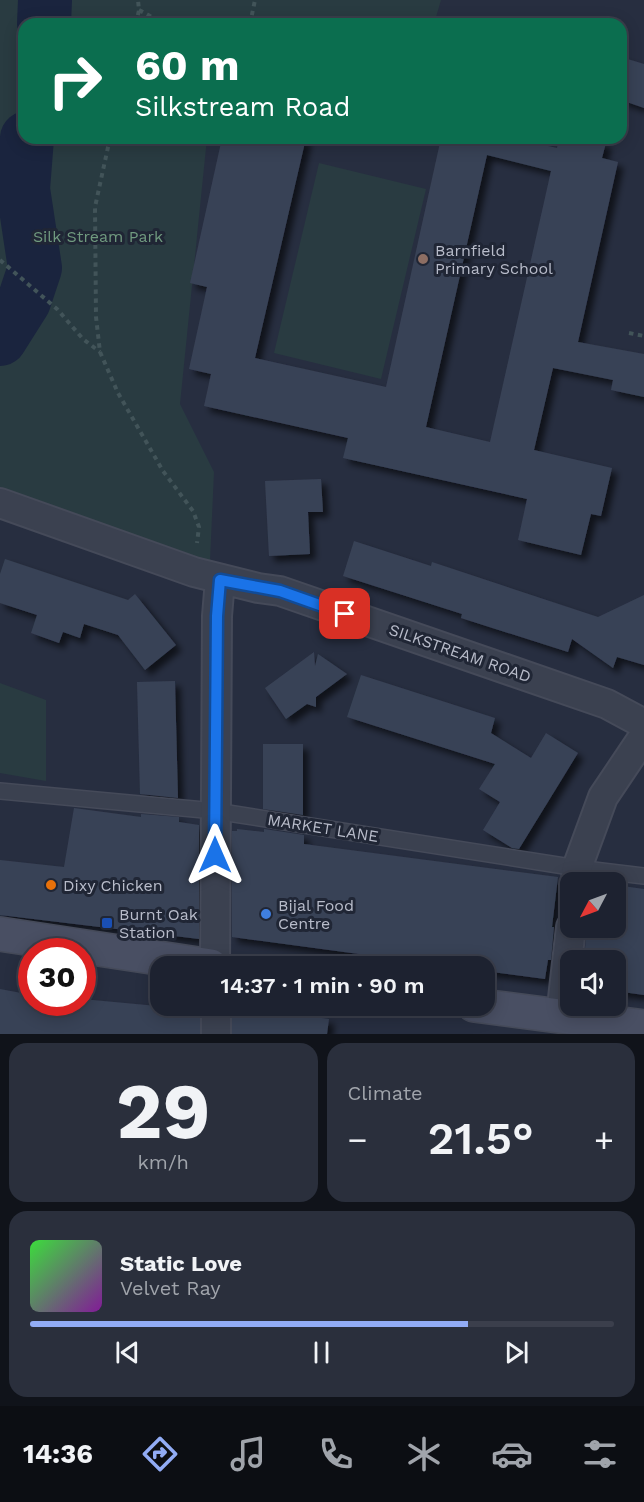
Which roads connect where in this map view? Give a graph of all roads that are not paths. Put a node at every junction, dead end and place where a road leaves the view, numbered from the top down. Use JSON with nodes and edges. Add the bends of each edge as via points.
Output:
{"nodes":[{"id":1,"x":0,"y":503,"type":"edge"},
{"id":2,"x":220,"y":580,"type":"junction"},
{"id":3,"x":644,"y":724,"type":"edge"},
{"id":4,"x":644,"y":736,"type":"edge"},
{"id":5,"x":0,"y":791,"type":"edge"},
{"id":6,"x":216,"y":811,"type":"junction"},
{"id":7,"x":560,"y":872,"type":"edge"},
{"id":8,"x":577,"y":872,"type":"edge"},
{"id":9,"x":626,"y":876,"type":"edge"},
{"id":10,"x":644,"y":876,"type":"edge"},
{"id":11,"x":0,"y":934,"type":"edge"},
{"id":12,"x":213,"y":956,"type":"edge"},
{"id":13,"x":150,"y":957,"type":"edge"},
{"id":14,"x":495,"y":1008,"type":"edge"},
{"id":15,"x":216,"y":1016,"type":"edge"},
{"id":16,"x":560,"y":1016,"type":"edge"},
{"id":17,"x":561,"y":1016,"type":"edge"},
{"id":18,"x":644,"y":1027,"type":"edge"},
{"id":19,"x":216,"y":1034,"type":"edge"}],
"edges":[{"from":1,"to":2,"type":"street","name":"SILKSTREAM ROAD"},
{"from":2,"to":3,"type":"street","name":"SILKSTREAM ROAD","via":[[280,591],[607,704]]},
{"from":2,"to":6,"type":"street"},
{"from":4,"to":8,"type":"street","via":[[603,797]]},
{"from":5,"to":6,"type":"lane","name":"MARKET LANE"},
{"from":6,"to":7,"type":"lane","name":"MARKET LANE"},
{"from":6,"to":12,"type":"street"},
{"from":9,"to":10,"type":"lane","name":"MARKET LANE"},
{"from":11,"to":13,"type":"street"},
{"from":14,"to":16,"type":"street"},
{"from":15,"to":19,"type":"street"},
{"from":17,"to":18,"type":"street"}]}
